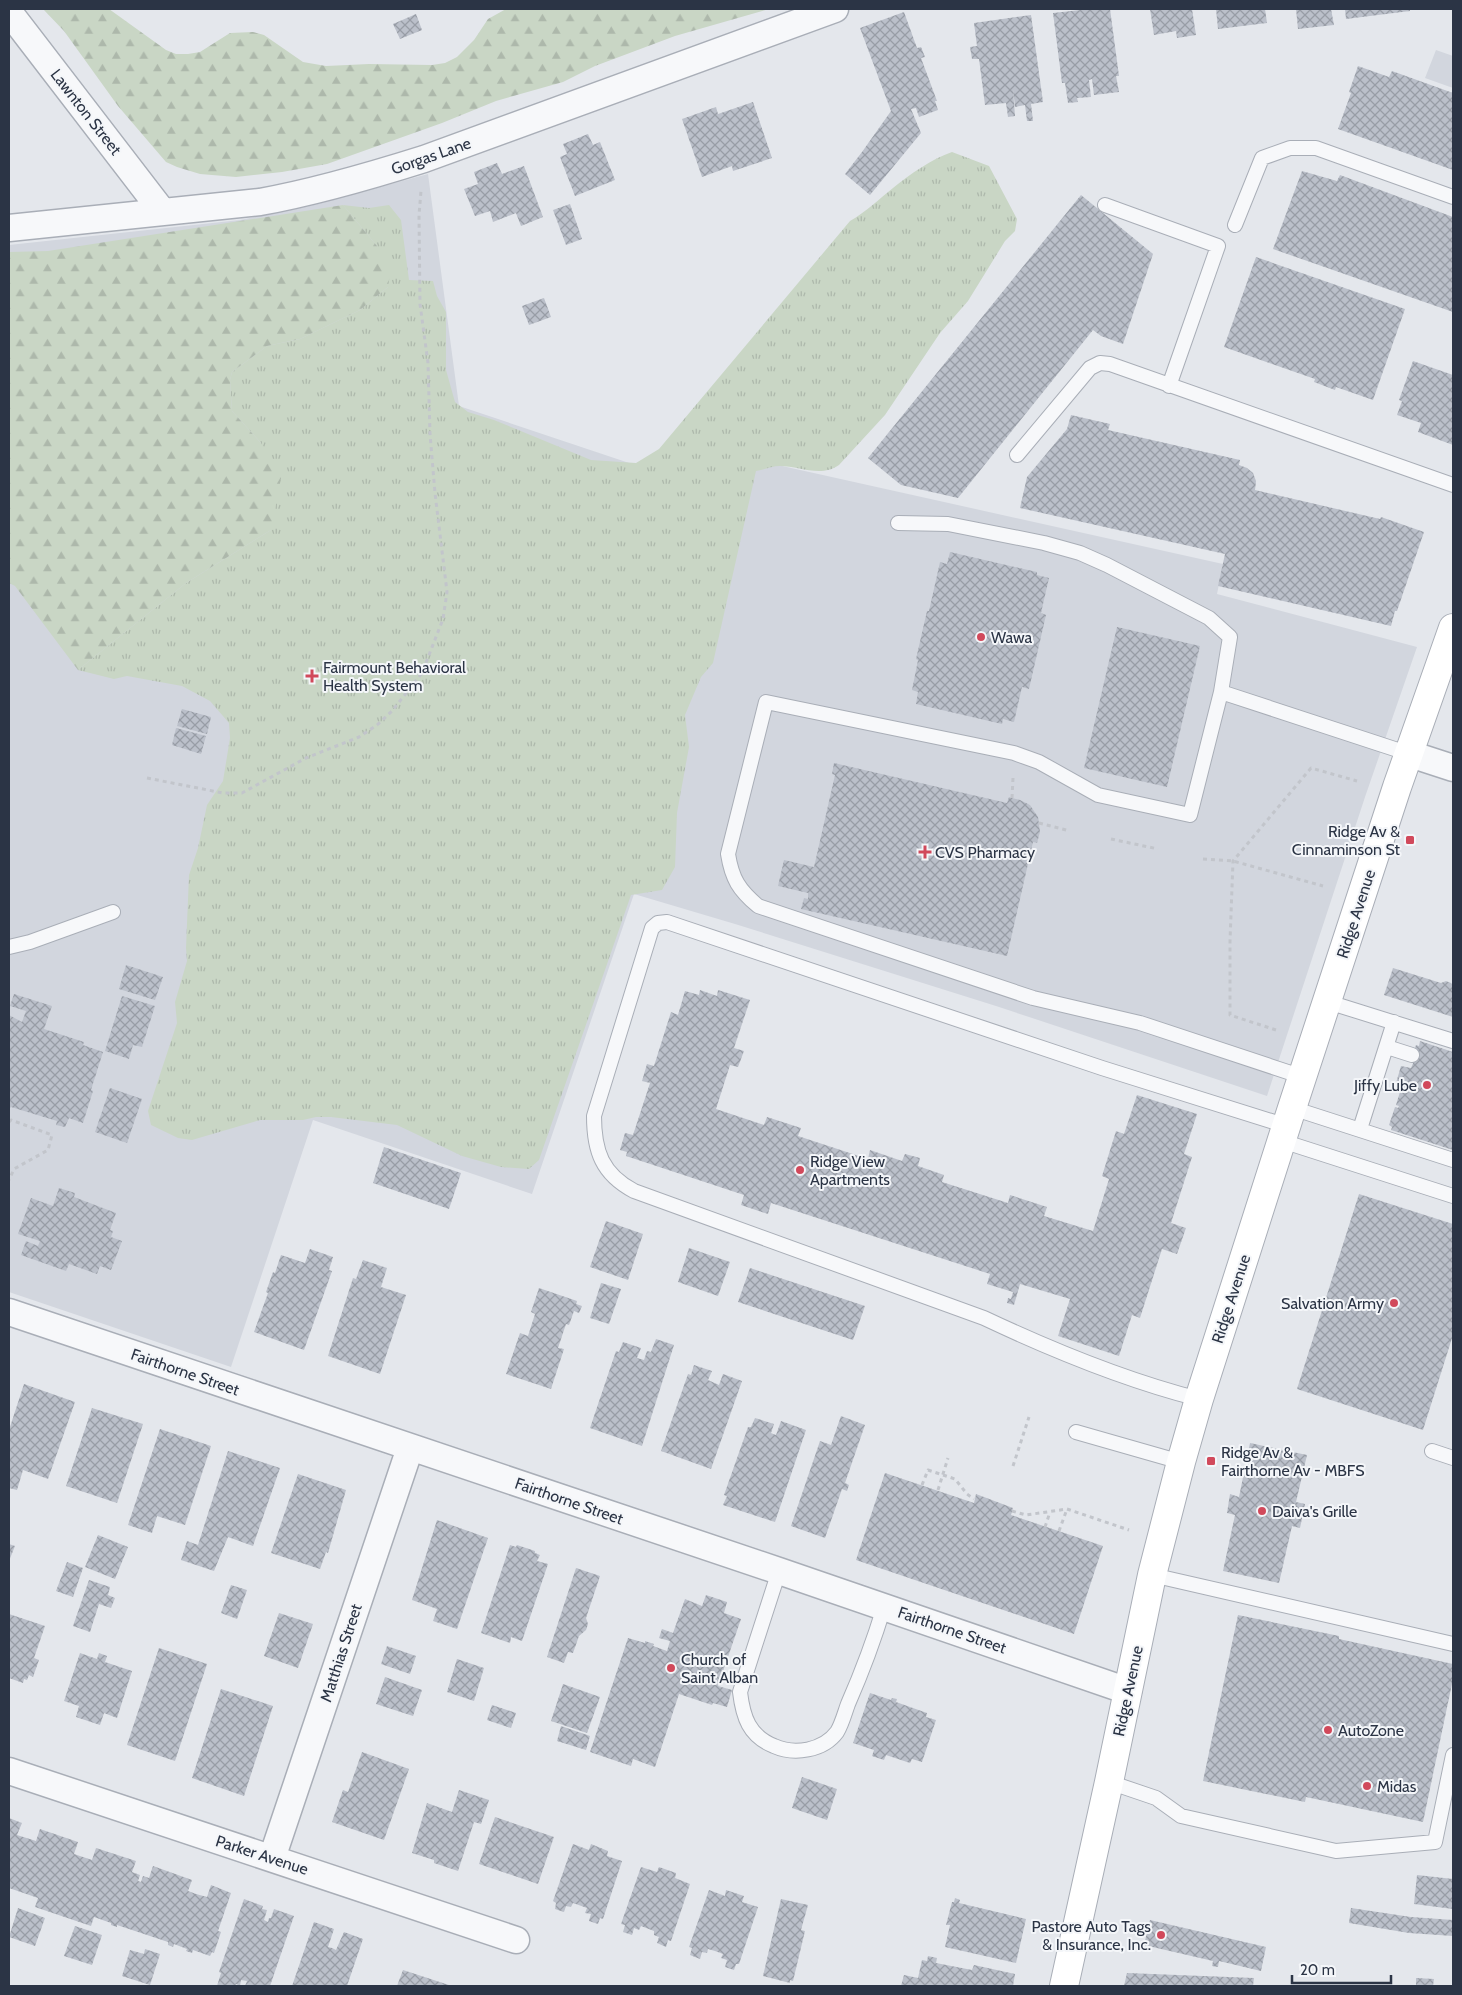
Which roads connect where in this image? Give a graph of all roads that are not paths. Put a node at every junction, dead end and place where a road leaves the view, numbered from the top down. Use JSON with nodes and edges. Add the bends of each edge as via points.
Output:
{"nodes":[{"id":1,"x":835,"y":9,"type":"edge"},
{"id":2,"x":9,"y":12,"type":"edge"},
{"id":3,"x":1453,"y":197,"type":"edge"},
{"id":4,"x":1104,"y":205,"type":"dead end"},
{"id":5,"x":162,"y":211,"type":"junction"},
{"id":6,"x":1234,"y":225,"type":"dead end"},
{"id":7,"x":9,"y":228,"type":"edge"},
{"id":8,"x":1169,"y":386,"type":"junction"},
{"id":9,"x":1017,"y":455,"type":"dead end"},
{"id":10,"x":1453,"y":485,"type":"edge"},
{"id":11,"x":898,"y":523,"type":"dead end"},
{"id":12,"x":1453,"y":628,"type":"edge"},
{"id":13,"x":1221,"y":692,"type":"junction"},
{"id":14,"x":1410,"y":754,"type":"junction"},
{"id":15,"x":1453,"y":768,"type":"edge"},
{"id":16,"x":113,"y":912,"type":"dead end"},
{"id":17,"x":9,"y":947,"type":"edge"},
{"id":18,"x":1328,"y":1002,"type":"junction"},
{"id":19,"x":1394,"y":1022,"type":"junction"},
{"id":20,"x":1453,"y":1041,"type":"edge"},
{"id":21,"x":1387,"y":1047,"type":"junction"},
{"id":22,"x":1412,"y":1055,"type":"dead end"},
{"id":23,"x":1303,"y":1077,"type":"junction"},
{"id":24,"x":1287,"y":1125,"type":"junction"},
{"id":25,"x":1360,"y":1129,"type":"junction"},
{"id":26,"x":1453,"y":1160,"type":"edge"},
{"id":27,"x":1453,"y":1196,"type":"edge"},
{"id":28,"x":9,"y":1312,"type":"edge"},
{"id":29,"x":1199,"y":1399,"type":"junction"},
{"id":30,"x":1076,"y":1432,"type":"dead end"},
{"id":31,"x":410,"y":1448,"type":"junction"},
{"id":32,"x":1432,"y":1451,"type":"dead end"},
{"id":33,"x":1453,"y":1458,"type":"edge"},
{"id":34,"x":1181,"y":1462,"type":"junction"},
{"id":35,"x":779,"y":1571,"type":"junction"},
{"id":36,"x":1152,"y":1576,"type":"junction"},
{"id":37,"x":884,"y":1607,"type":"junction"},
{"id":38,"x":1453,"y":1644,"type":"edge"},
{"id":39,"x":1128,"y":1691,"type":"junction"},
{"id":40,"x":1453,"y":1755,"type":"edge"},
{"id":41,"x":9,"y":1771,"type":"edge"},
{"id":42,"x":1109,"y":1782,"type":"junction"},
{"id":43,"x":272,"y":1858,"type":"junction"},
{"id":44,"x":516,"y":1940,"type":"dead end"},
{"id":45,"x":1064,"y":1986,"type":"edge"}],
"edges":[{"from":1,"to":5,"type":"street","name":"Gorgas Lane","via":[[424,159],[357,180],[295,196],[214,208]]},
{"from":2,"to":5,"type":"street","name":"Lawnton Street"},
{"from":3,"to":6,"type":"lane","via":[[1316,148],[1290,148],[1262,158]]},
{"from":4,"to":8,"type":"lane","via":[[1218,246]]},
{"from":5,"to":7,"type":"street","name":"Gorgas Lane"},
{"from":8,"to":9,"type":"lane","via":[[1100,363],[1090,368]]},
{"from":8,"to":10,"type":"lane"},
{"from":11,"to":13,"type":"lane","via":[[948,524],[1080,553],[1209,618],[1230,637]]},
{"from":12,"to":14,"type":"main road","name":"Ridge Avenue"},
{"from":13,"to":14,"type":"lane"},
{"from":13,"to":23,"type":"lane","via":[[1190,814],[1098,795],[1039,762],[1014,753],[766,702],[728,854],[731,874],[744,894],[758,906],[1033,998],[1140,1023]]},
{"from":14,"to":15,"type":"street"},
{"from":14,"to":18,"type":"main road","name":"Ridge Avenue"},
{"from":16,"to":17,"type":"lane"},
{"from":18,"to":19,"type":"lane"},
{"from":18,"to":23,"type":"main road","name":"Ridge Avenue"},
{"from":19,"to":20,"type":"lane"},
{"from":19,"to":21,"type":"lane"},
{"from":21,"to":22,"type":"lane"},
{"from":21,"to":25,"type":"lane"},
{"from":23,"to":24,"type":"main road","name":"Ridge Avenue"},
{"from":24,"to":25,"type":"lane"},
{"from":24,"to":27,"type":"lane"},
{"from":24,"to":29,"type":"main road","name":"Ridge Avenue"},
{"from":24,"to":29,"type":"lane","via":[[1102,1068],[667,922],[652,928],[594,1116],[598,1153],[621,1184],[984,1318],[1097,1368]]},
{"from":25,"to":26,"type":"lane"},
{"from":28,"to":31,"type":"street","name":"Fairthorne Street"},
{"from":29,"to":34,"type":"main road","name":"Ridge Avenue"},
{"from":30,"to":34,"type":"lane"},
{"from":31,"to":35,"type":"street","name":"Fairthorne Street"},
{"from":31,"to":43,"type":"street","name":"Matthias Street"},
{"from":32,"to":33,"type":"lane"},
{"from":34,"to":36,"type":"main road","name":"Ridge Avenue"},
{"from":35,"to":37,"type":"street","name":"Fairthorne Street"},
{"from":35,"to":37,"type":"lane","via":[[740,1692],[742,1711],[751,1729],[765,1742],[783,1750],[803,1751],[821,1745],[836,1732]]},
{"from":36,"to":38,"type":"lane"},
{"from":36,"to":39,"type":"main road","name":"Ridge Avenue"},
{"from":37,"to":39,"type":"street","name":"Fairthorne Street"},
{"from":39,"to":42,"type":"main road","name":"Ridge Avenue"},
{"from":40,"to":42,"type":"lane","via":[[1435,1842],[1336,1851],[1181,1816],[1156,1798]]},
{"from":41,"to":43,"type":"street","name":"Parker Avenue"},
{"from":42,"to":45,"type":"main road","name":"Ridge Avenue"},
{"from":43,"to":44,"type":"street","name":"Parker Avenue"}]}
